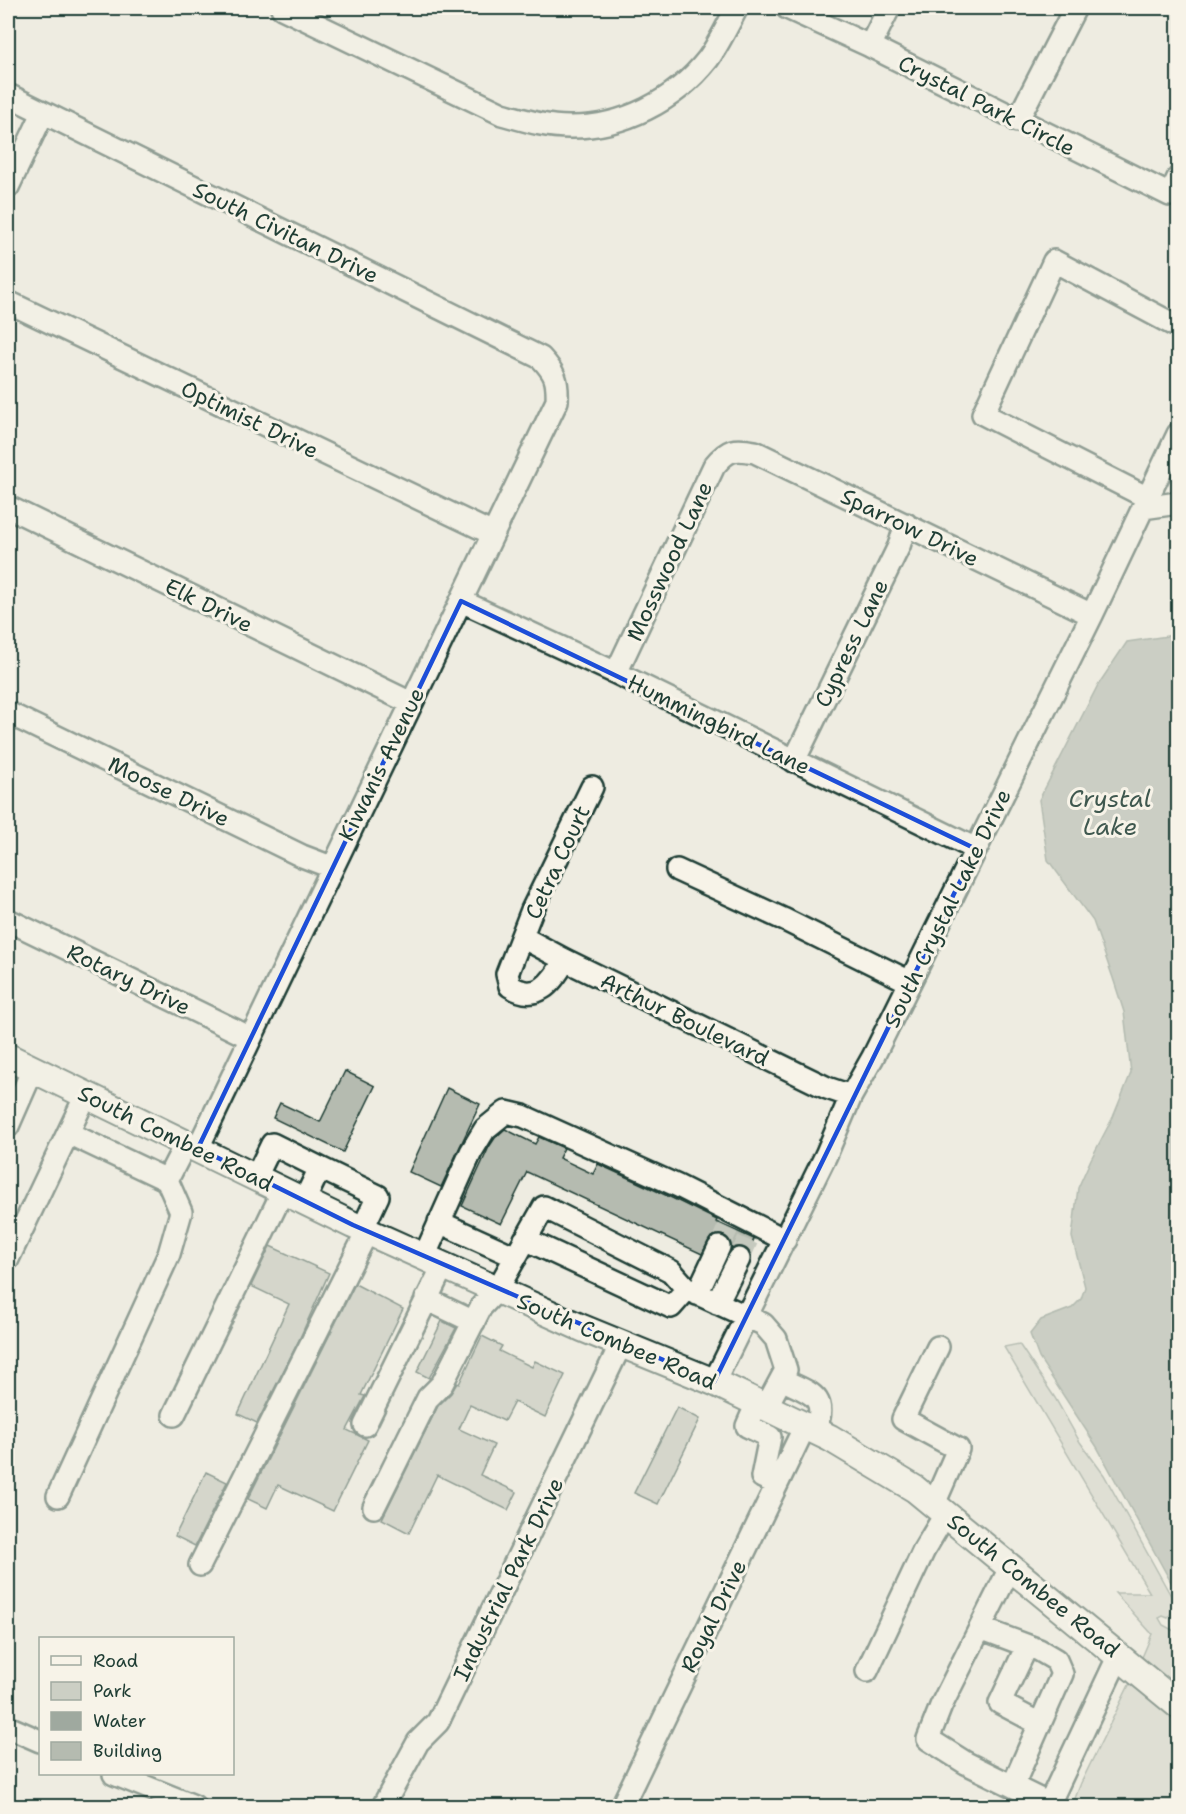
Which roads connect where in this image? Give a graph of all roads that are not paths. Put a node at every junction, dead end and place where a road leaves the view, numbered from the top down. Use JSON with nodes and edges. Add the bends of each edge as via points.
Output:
{"nodes":[{"id":1,"x":282,"y":8,"type":"edge"},
{"id":2,"x":737,"y":8,"type":"edge"},
{"id":3,"x":787,"y":8,"type":"edge"},
{"id":4,"x":889,"y":8,"type":"edge"},
{"id":5,"x":1075,"y":8,"type":"edge"},
{"id":6,"x":870,"y":46,"type":"junction"},
{"id":7,"x":8,"y":95,"type":"edge"},
{"id":8,"x":43,"y":113,"type":"junction"},
{"id":9,"x":1017,"y":120,"type":"junction"},
{"id":10,"x":1179,"y":178,"type":"edge"},
{"id":11,"x":8,"y":188,"type":"edge"},
{"id":12,"x":8,"y":302,"type":"edge"},
{"id":13,"x":1179,"y":327,"type":"edge"},
{"id":14,"x":556,"y":379,"type":"joint"},
{"id":15,"x":1179,"y":434,"type":"edge"},
{"id":16,"x":726,"y":453,"type":"joint"},
{"id":17,"x":1145,"y":503,"type":"junction"},
{"id":18,"x":1179,"y":503,"type":"edge"},
{"id":19,"x":8,"y":507,"type":"edge"},
{"id":20,"x":906,"y":524,"type":"junction"},
{"id":21,"x":493,"y":534,"type":"junction"},
{"id":22,"x":461,"y":601,"type":"junction"},
{"id":23,"x":1092,"y":615,"type":"junction"},
{"id":24,"x":616,"y":673,"type":"junction"},
{"id":25,"x":411,"y":703,"type":"junction"},
{"id":26,"x":8,"y":713,"type":"edge"},
{"id":27,"x":794,"y":761,"type":"junction"},
{"id":28,"x":592,"y":787,"type":"dead end"},
{"id":29,"x":976,"y":849,"type":"junction"},
{"id":30,"x":331,"y":867,"type":"junction"},
{"id":31,"x":677,"y":870,"type":"dead end"},
{"id":32,"x":8,"y":920,"type":"edge"},
{"id":33,"x":522,"y":937,"type":"junction"},
{"id":34,"x":565,"y":960,"type":"junction"},
{"id":35,"x":910,"y":982,"type":"junction"},
{"id":36,"x":251,"y":1038,"type":"junction"},
{"id":37,"x":8,"y":1057,"type":"edge"},
{"id":38,"x":33,"y":1069,"type":"junction"},
{"id":39,"x":86,"y":1095,"type":"junction"},
{"id":40,"x":851,"y":1096,"type":"junction"},
{"id":41,"x":8,"y":1126,"type":"edge"},
{"id":42,"x":68,"y":1133,"type":"junction"},
{"id":43,"x":192,"y":1145,"type":"junction"},
{"id":44,"x":320,"y":1168,"type":"junction"},
{"id":45,"x":256,"y":1177,"type":"junction"},
{"id":46,"x":167,"y":1180,"type":"junction"},
{"id":47,"x":294,"y":1196,"type":"junction"},
{"id":48,"x":439,"y":1222,"type":"junction"},
{"id":49,"x":365,"y":1231,"type":"junction"},
{"id":50,"x":767,"y":1236,"type":"junction"},
{"id":51,"x":719,"y":1247,"type":"tunnel mouth"},
{"id":52,"x":521,"y":1248,"type":"junction"},
{"id":53,"x":739,"y":1258,"type":"tunnel mouth"},
{"id":54,"x":8,"y":1259,"type":"edge"},
{"id":55,"x":433,"y":1261,"type":"junction"},
{"id":56,"x":497,"y":1290,"type":"junction"},
{"id":57,"x":692,"y":1292,"type":"junction"},
{"id":58,"x":426,"y":1299,"type":"junction"},
{"id":59,"x":717,"y":1303,"type":"junction"},
{"id":60,"x":747,"y":1317,"type":"junction"},
{"id":61,"x":474,"y":1322,"type":"junction"},
{"id":62,"x":621,"y":1344,"type":"junction"},
{"id":63,"x":938,"y":1347,"type":"dead end"},
{"id":64,"x":781,"y":1379,"type":"junction"},
{"id":65,"x":714,"y":1382,"type":"junction"},
{"id":66,"x":762,"y":1405,"type":"junction"},
{"id":67,"x":174,"y":1416,"type":"dead end"},
{"id":68,"x":365,"y":1425,"type":"dead end"},
{"id":69,"x":810,"y":1429,"type":"junction"},
{"id":70,"x":777,"y":1484,"type":"junction"},
{"id":71,"x":58,"y":1496,"type":"dead end"},
{"id":72,"x":374,"y":1507,"type":"dead end"},
{"id":73,"x":940,"y":1508,"type":"junction"},
{"id":74,"x":200,"y":1565,"type":"dead end"},
{"id":75,"x":1011,"y":1566,"type":"junction"},
{"id":76,"x":980,"y":1628,"type":"junction"},
{"id":77,"x":1027,"y":1646,"type":"junction"},
{"id":78,"x":1119,"y":1655,"type":"junction"},
{"id":79,"x":867,"y":1671,"type":"dead end"},
{"id":80,"x":1179,"y":1705,"type":"edge"},
{"id":81,"x":1040,"y":1724,"type":"junction"},
{"id":82,"x":119,"y":1775,"type":"edge"},
{"id":83,"x":1013,"y":1785,"type":"junction"},
{"id":84,"x":1048,"y":1805,"type":"edge"},
{"id":85,"x":194,"y":1806,"type":"edge"},
{"id":86,"x":383,"y":1806,"type":"edge"},
{"id":87,"x":622,"y":1806,"type":"edge"}],
"edges":[{"from":1,"to":2,"type":"street","via":[[502,114],[570,128],[633,115],[684,85],[708,58]]},
{"from":3,"to":6,"type":"street","name":"Crystal Park Circle"},
{"from":4,"to":6,"type":"street"},
{"from":5,"to":9,"type":"street"},
{"from":6,"to":9,"type":"street","name":"Crystal Park Circle"},
{"from":7,"to":8,"type":"street","name":"South Civitan Drive"},
{"from":8,"to":11,"type":"street"},
{"from":8,"to":14,"type":"street","name":"South Civitan Drive","via":[[541,358]]},
{"from":9,"to":10,"type":"street","name":"Crystal Park Circle","via":[[1170,195]]},
{"from":12,"to":21,"type":"street","name":"Optimist Drive"},
{"from":13,"to":17,"type":"street","via":[[1054,261],[983,414]]},
{"from":14,"to":21,"type":"street","name":"Kiwanis Avenue","via":[[556,401]]},
{"from":15,"to":17,"type":"street","name":"South Crystal Lake Drive"},
{"from":16,"to":20,"type":"street","name":"Sparrow Drive","via":[[737,449],[754,452]]},
{"from":16,"to":24,"type":"street","name":"Mosswood Lane","via":[[714,466]]},
{"from":17,"to":18,"type":"street"},
{"from":17,"to":23,"type":"street","name":"South Crystal Lake Drive"},
{"from":19,"to":25,"type":"street","name":"Elk Drive"},
{"from":20,"to":23,"type":"street","name":"Sparrow Drive"},
{"from":20,"to":27,"type":"street","name":"Cypress Lane","via":[[899,546]]},
{"from":21,"to":22,"type":"street","name":"Kiwanis Avenue"},
{"from":22,"to":24,"type":"street","name":"Hummingbird Lane"},
{"from":22,"to":25,"type":"street","name":"Kiwanis Avenue"},
{"from":23,"to":29,"type":"street","name":"South Crystal Lake Drive"},
{"from":24,"to":27,"type":"street","name":"Hummingbird Lane"},
{"from":25,"to":30,"type":"street","name":"Kiwanis Avenue"},
{"from":26,"to":30,"type":"street","name":"Moose Drive"},
{"from":27,"to":29,"type":"street","name":"Hummingbird Lane"},
{"from":28,"to":33,"type":"street","name":"Cetra Court"},
{"from":29,"to":35,"type":"street","name":"South Crystal Lake Drive"},
{"from":30,"to":36,"type":"street","name":"Kiwanis Avenue"},
{"from":31,"to":35,"type":"street"},
{"from":32,"to":36,"type":"street","name":"Rotary Drive"},
{"from":33,"to":34,"type":"street","name":"Arthur Boulevard"},
{"from":33,"to":34,"type":"street","name":"Cetra Court","via":[[507,974],[510,986],[520,993],[546,986]]},
{"from":34,"to":40,"type":"street","name":"Arthur Boulevard","via":[[827,1088]]},
{"from":35,"to":40,"type":"street","name":"South Crystal Lake Drive"},
{"from":36,"to":43,"type":"street","name":"Kiwanis Avenue"},
{"from":37,"to":38,"type":"main road","name":"South Combee Road"},
{"from":38,"to":39,"type":"main road","name":"South Combee Road"},
{"from":38,"to":41,"type":"street"},
{"from":39,"to":42,"type":"street"},
{"from":39,"to":43,"type":"main road","name":"South Combee Road"},
{"from":40,"to":50,"type":"street","name":"South Crystal Lake Drive","via":[[826,1155]]},
{"from":42,"to":46,"type":"street"},
{"from":42,"to":54,"type":"street"},
{"from":43,"to":45,"type":"main road","name":"South Combee Road"},
{"from":43,"to":46,"type":"street","name":"Kiwanis Avenue"},
{"from":44,"to":45,"type":"street","via":[[272,1144]]},
{"from":44,"to":47,"type":"street"},
{"from":44,"to":49,"type":"street","via":[[378,1196]]},
{"from":45,"to":47,"type":"main road","name":"South Combee Road"},
{"from":46,"to":71,"type":"street","via":[[181,1212],[169,1254]]},
{"from":47,"to":49,"type":"main road","name":"South Combee Road"},
{"from":47,"to":67,"type":"street"},
{"from":48,"to":50,"type":"street","via":[[485,1129],[507,1112],[668,1182],[731,1222]]},
{"from":48,"to":52,"type":"street"},
{"from":48,"to":55,"type":"street"},
{"from":49,"to":55,"type":"main road","name":"South Combee Road"},
{"from":49,"to":74,"type":"street"},
{"from":50,"to":60,"type":"street","name":"South Crystal Lake Drive"},
{"from":51,"to":57,"type":"street"},
{"from":52,"to":56,"type":"street"},
{"from":52,"to":57,"type":"street","via":[[671,1307]]},
{"from":52,"to":57,"type":"street","via":[[544,1207],[671,1271]]},
{"from":53,"to":59,"type":"street"},
{"from":55,"to":56,"type":"main road","name":"South Combee Road"},
{"from":55,"to":58,"type":"street"},
{"from":56,"to":61,"type":"street"},
{"from":56,"to":62,"type":"main road","name":"South Combee Road"},
{"from":57,"to":59,"type":"street"},
{"from":58,"to":61,"type":"street"},
{"from":58,"to":68,"type":"street"},
{"from":59,"to":60,"type":"street"},
{"from":60,"to":64,"type":"street","via":[[763,1324],[776,1339],[786,1370]]},
{"from":60,"to":65,"type":"street","name":"South Crystal Lake Drive"},
{"from":61,"to":72,"type":"street","via":[[442,1384],[428,1398]]},
{"from":62,"to":65,"type":"main road","name":"South Combee Road"},
{"from":62,"to":86,"type":"street","name":"Industrial Park Drive","via":[[438,1722],[418,1742]]},
{"from":63,"to":73,"type":"street","via":[[903,1419],[958,1449]]},
{"from":64,"to":66,"type":"street"},
{"from":64,"to":69,"type":"street","name":"Royal Drive","via":[[816,1397],[820,1404]]},
{"from":65,"to":66,"type":"main road","name":"South Combee Road"},
{"from":66,"to":69,"type":"main road","name":"South Combee Road"},
{"from":66,"to":70,"type":"street","via":[[747,1426],[770,1437],[762,1477]]},
{"from":69,"to":70,"type":"street","name":"Royal Drive"},
{"from":69,"to":73,"type":"main road","name":"South Combee Road","via":[[915,1489]]},
{"from":70,"to":87,"type":"street","name":"Royal Drive"},
{"from":73,"to":75,"type":"main road","name":"South Combee Road"},
{"from":73,"to":79,"type":"street"},
{"from":75,"to":76,"type":"street"},
{"from":75,"to":78,"type":"main road","name":"South Combee Road"},
{"from":76,"to":77,"type":"street"},
{"from":76,"to":83,"type":"street","via":[[928,1738]]},
{"from":77,"to":81,"type":"street","via":[[1056,1660],[1062,1674]]},
{"from":77,"to":81,"type":"street","via":[[1000,1703]]},
{"from":78,"to":80,"type":"main road","name":"South Combee Road"},
{"from":78,"to":84,"type":"street"},
{"from":81,"to":83,"type":"street"},
{"from":82,"to":85,"type":"street"},
{"from":83,"to":84,"type":"street"}]}
